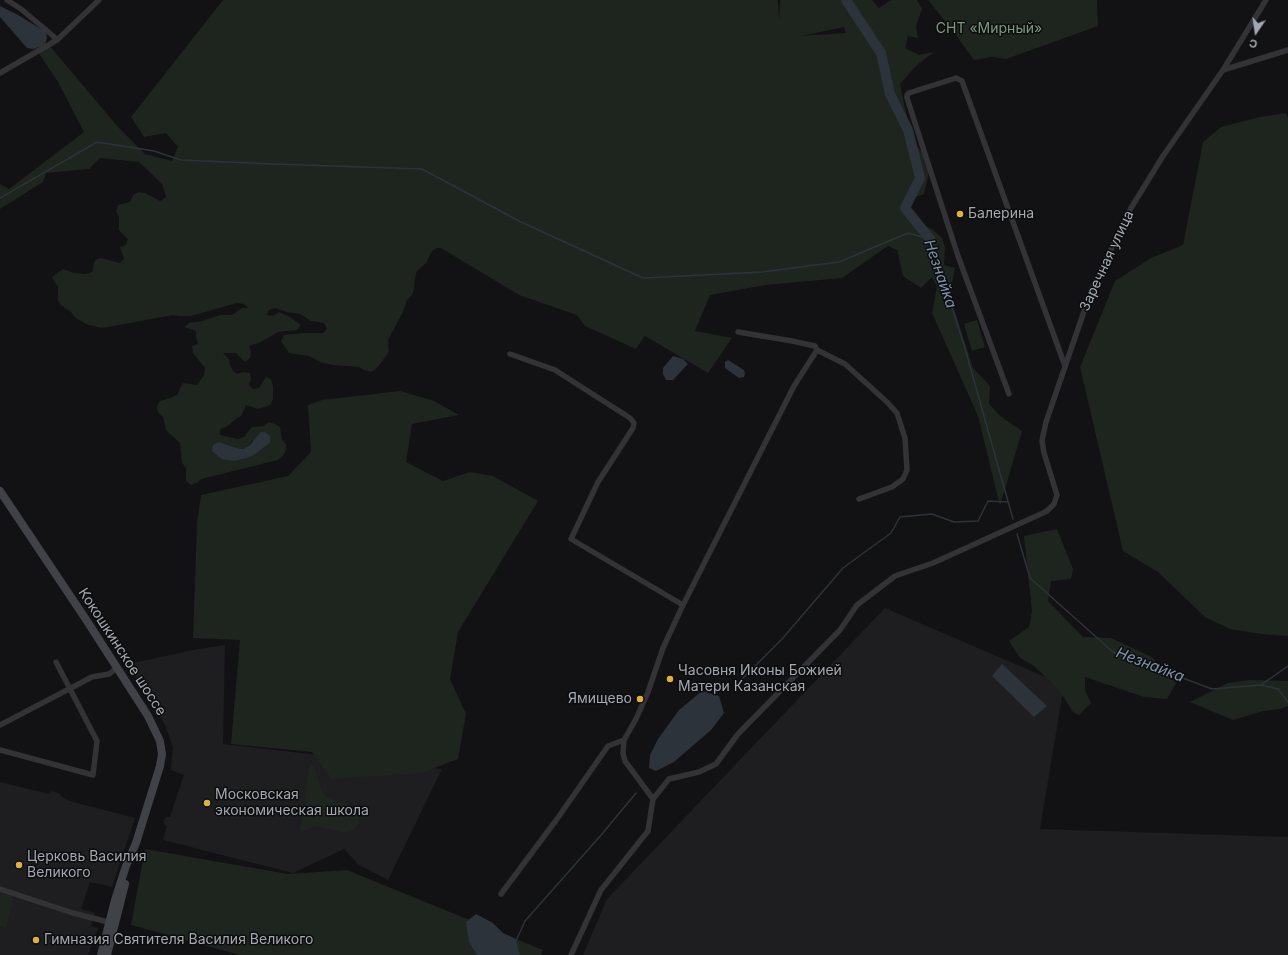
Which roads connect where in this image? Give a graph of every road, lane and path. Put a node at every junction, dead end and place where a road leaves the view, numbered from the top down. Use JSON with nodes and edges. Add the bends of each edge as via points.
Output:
{"nodes":[{"id":1,"x":7,"y":0,"type":"edge"},
{"id":2,"x":100,"y":0,"type":"edge"},
{"id":3,"x":1266,"y":0,"type":"edge"},
{"id":4,"x":56,"y":40,"type":"junction"},
{"id":5,"x":1288,"y":50,"type":"edge"},
{"id":6,"x":1223,"y":70,"type":"junction"},
{"id":7,"x":0,"y":73,"type":"edge"},
{"id":8,"x":738,"y":332,"type":"dead end"},
{"id":9,"x":817,"y":350,"type":"junction"},
{"id":10,"x":510,"y":354,"type":"dead end"},
{"id":11,"x":1065,"y":366,"type":"junction"},
{"id":12,"x":1009,"y":394,"type":"dead end"},
{"id":13,"x":0,"y":491,"type":"edge"},
{"id":14,"x":859,"y":499,"type":"dead end"},
{"id":15,"x":683,"y":605,"type":"junction"},
{"id":16,"x":56,"y":662,"type":"dead end"},
{"id":17,"x":117,"y":668,"type":"junction"},
{"id":18,"x":70,"y":689,"type":"junction"},
{"id":19,"x":0,"y":726,"type":"edge"},
{"id":20,"x":624,"y":740,"type":"junction"},
{"id":21,"x":0,"y":750,"type":"edge"},
{"id":22,"x":654,"y":799,"type":"junction"},
{"id":23,"x":0,"y":889,"type":"edge"},
{"id":24,"x":501,"y":894,"type":"dead end"},
{"id":25,"x":112,"y":923,"type":"junction"},
{"id":26,"x":101,"y":955,"type":"edge"},
{"id":27,"x":107,"y":955,"type":"edge"},
{"id":28,"x":571,"y":955,"type":"edge"}],
"edges":[{"from":1,"to":4,"type":"street"},
{"from":2,"to":4,"type":"street"},
{"from":3,"to":6,"type":"street","name":"Заречная улица"},
{"from":4,"to":7,"type":"street"},
{"from":5,"to":6,"type":"street"},
{"from":6,"to":11,"type":"street","name":"Заречная улица","via":[[1163,156],[1131,208],[1091,290]]},
{"from":8,"to":9,"type":"street","via":[[815,346]]},
{"from":9,"to":14,"type":"street","via":[[845,364],[897,413],[904,438],[907,470],[903,479],[892,487]]},
{"from":9,"to":15,"type":"street","via":[[794,386]]},
{"from":10,"to":15,"type":"street","via":[[555,370],[634,423],[598,482],[571,539]]},
{"from":11,"to":12,"type":"street","via":[[962,81],[956,78],[909,93],[907,98],[956,248]]},
{"from":11,"to":22,"type":"street","name":"Заречная улица","via":[[1042,441],[1056,495],[1051,508],[932,562],[894,576],[857,605],[840,630],[738,734],[716,764],[699,772],[669,779]]},
{"from":13,"to":17,"type":"main road","name":"Кокошкинское шоссе"},
{"from":15,"to":20,"type":"street","via":[[663,648],[644,701]]},
{"from":16,"to":18,"type":"street"},
{"from":17,"to":18,"type":"street","via":[[109,674],[92,678]]},
{"from":17,"to":25,"type":"main road","name":"Кокошкинское шоссе","via":[[154,727],[162,749],[160,766],[136,843],[121,879]]},
{"from":18,"to":19,"type":"street"},
{"from":18,"to":21,"type":"street","via":[[97,741],[93,774]]},
{"from":20,"to":22,"type":"street","via":[[625,761]]},
{"from":20,"to":24,"type":"street","via":[[608,746]]},
{"from":22,"to":28,"type":"street","via":[[648,831],[601,890]]},
{"from":23,"to":25,"type":"street"},
{"from":25,"to":26,"type":"main road"},
{"from":25,"to":27,"type":"main road"}]}
